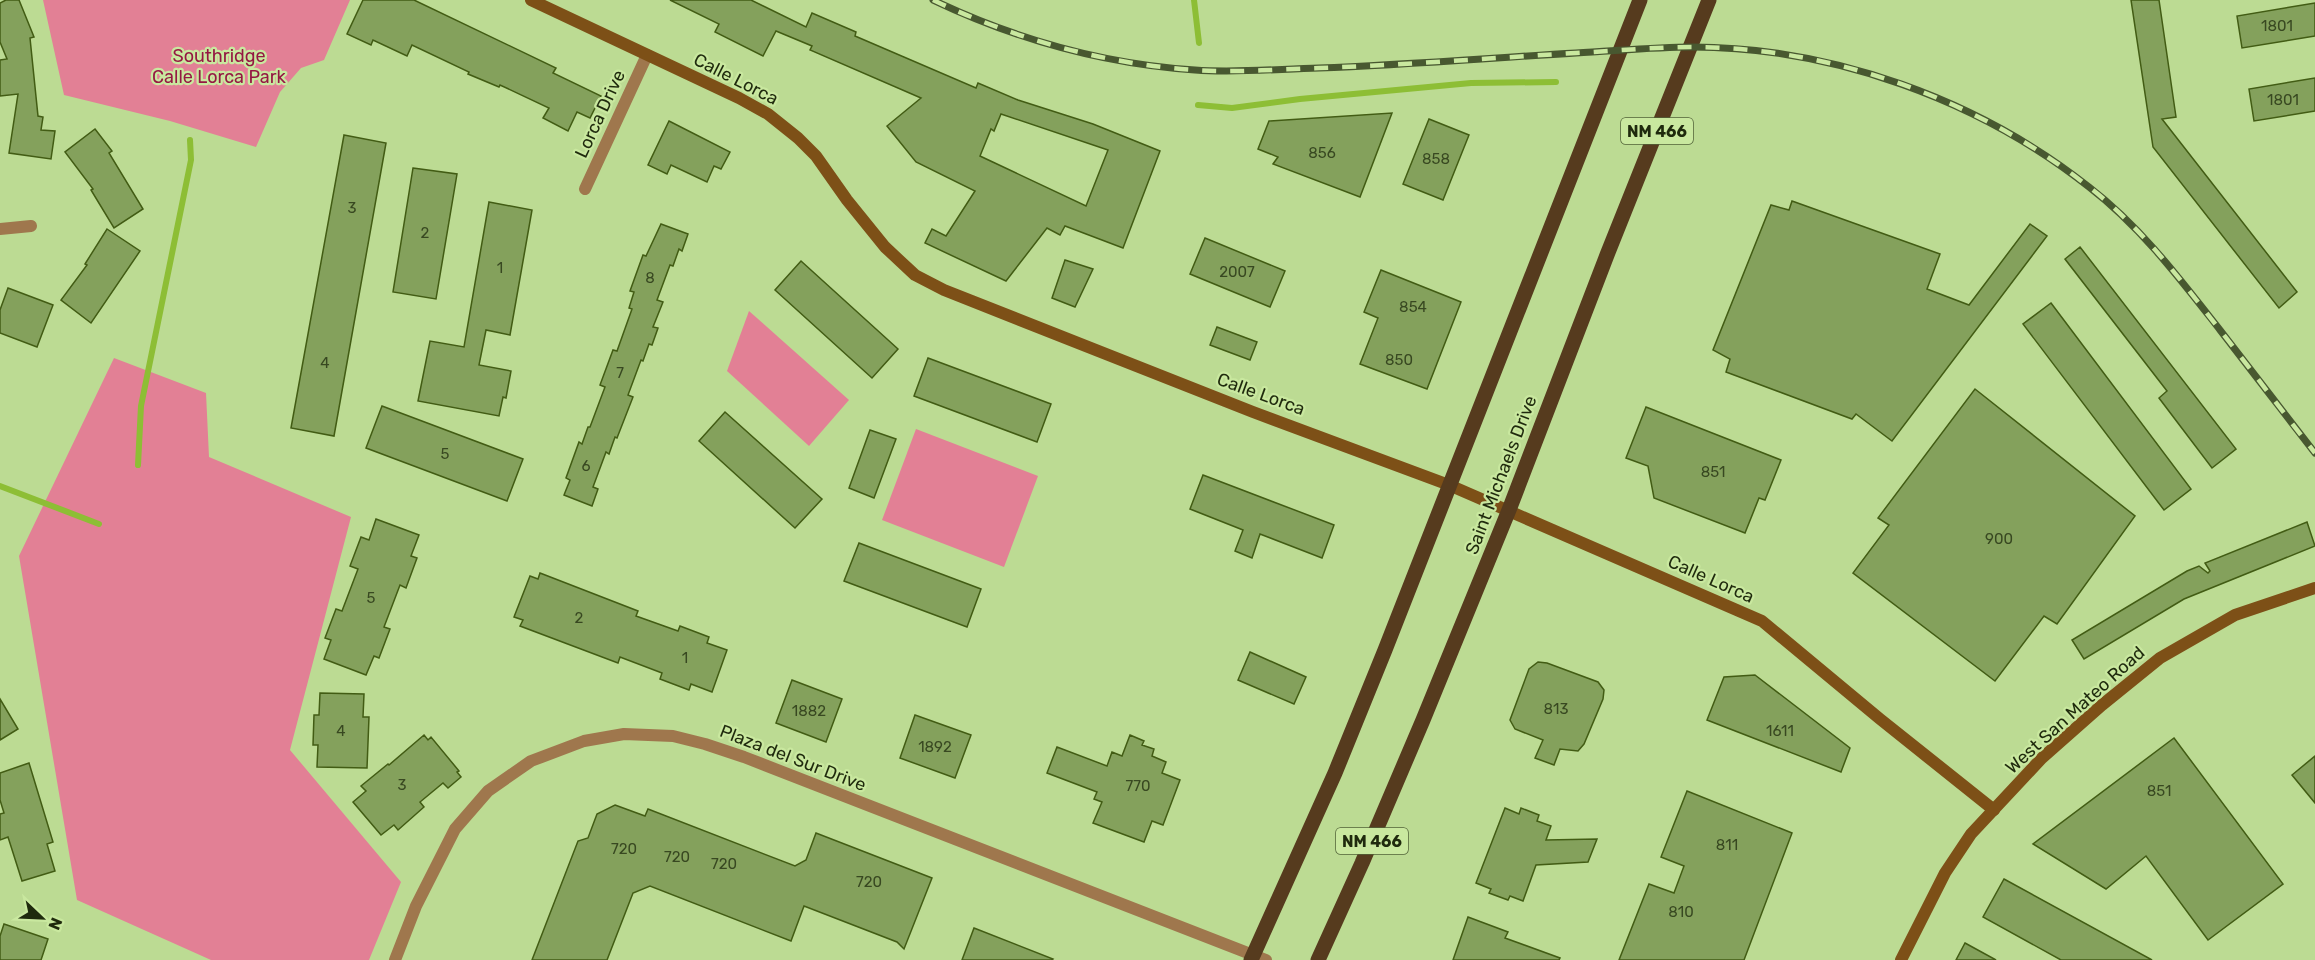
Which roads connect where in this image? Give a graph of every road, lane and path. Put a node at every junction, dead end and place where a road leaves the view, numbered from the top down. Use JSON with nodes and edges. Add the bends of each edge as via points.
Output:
{"nodes":[{"id":1,"x":531,"y":0,"type":"edge"},
{"id":2,"x":1640,"y":0,"type":"edge"},
{"id":3,"x":1710,"y":0,"type":"edge"},
{"id":4,"x":647,"y":55,"type":"junction"},
{"id":5,"x":585,"y":189,"type":"dead end"},
{"id":6,"x":31,"y":226,"type":"dead end"},
{"id":7,"x":0,"y":229,"type":"edge"},
{"id":8,"x":1449,"y":485,"type":"junction"},
{"id":9,"x":1509,"y":510,"type":"junction"},
{"id":10,"x":2315,"y":588,"type":"edge"},
{"id":11,"x":1994,"y":810,"type":"junction"},
{"id":12,"x":1257,"y":958,"type":"edge"},
{"id":13,"x":395,"y":960,"type":"edge"},
{"id":14,"x":1318,"y":960,"type":"edge"},
{"id":15,"x":1901,"y":960,"type":"edge"}],
"edges":[{"from":1,"to":4,"type":"street","name":"Calle Lorca"},
{"from":2,"to":8,"type":"main road","number":"NM 466"},
{"from":3,"to":9,"type":"main road","name":"Saint Michaels Drive","number":"NM 466"},
{"from":4,"to":5,"type":"street","name":"Lorca Drive"},
{"from":4,"to":8,"type":"street","name":"Calle Lorca","via":[[749,103],[798,138],[885,247],[915,275],[944,290],[1231,403]]},
{"from":6,"to":7,"type":"street"},
{"from":8,"to":9,"type":"street","name":"Calle Lorca"},
{"from":8,"to":12,"type":"main road","number":"NM 466"},
{"from":9,"to":11,"type":"street","name":"Calle Lorca","via":[[1762,621]]},
{"from":9,"to":14,"type":"main road","name":"Saint Michaels Drive","number":"NM 466","via":[[1400,775]]},
{"from":10,"to":11,"type":"street","name":"West San Mateo Road","via":[[2235,615],[2160,658],[2042,758]]},
{"from":11,"to":15,"type":"street","name":"West San Mateo Road","via":[[1971,834],[1945,873]]},
{"from":12,"to":13,"type":"street","name":"Plaza del Sur Drive","via":[[744,757],[673,736],[624,734],[584,741],[531,761],[488,791],[455,829],[416,906]]}]}
